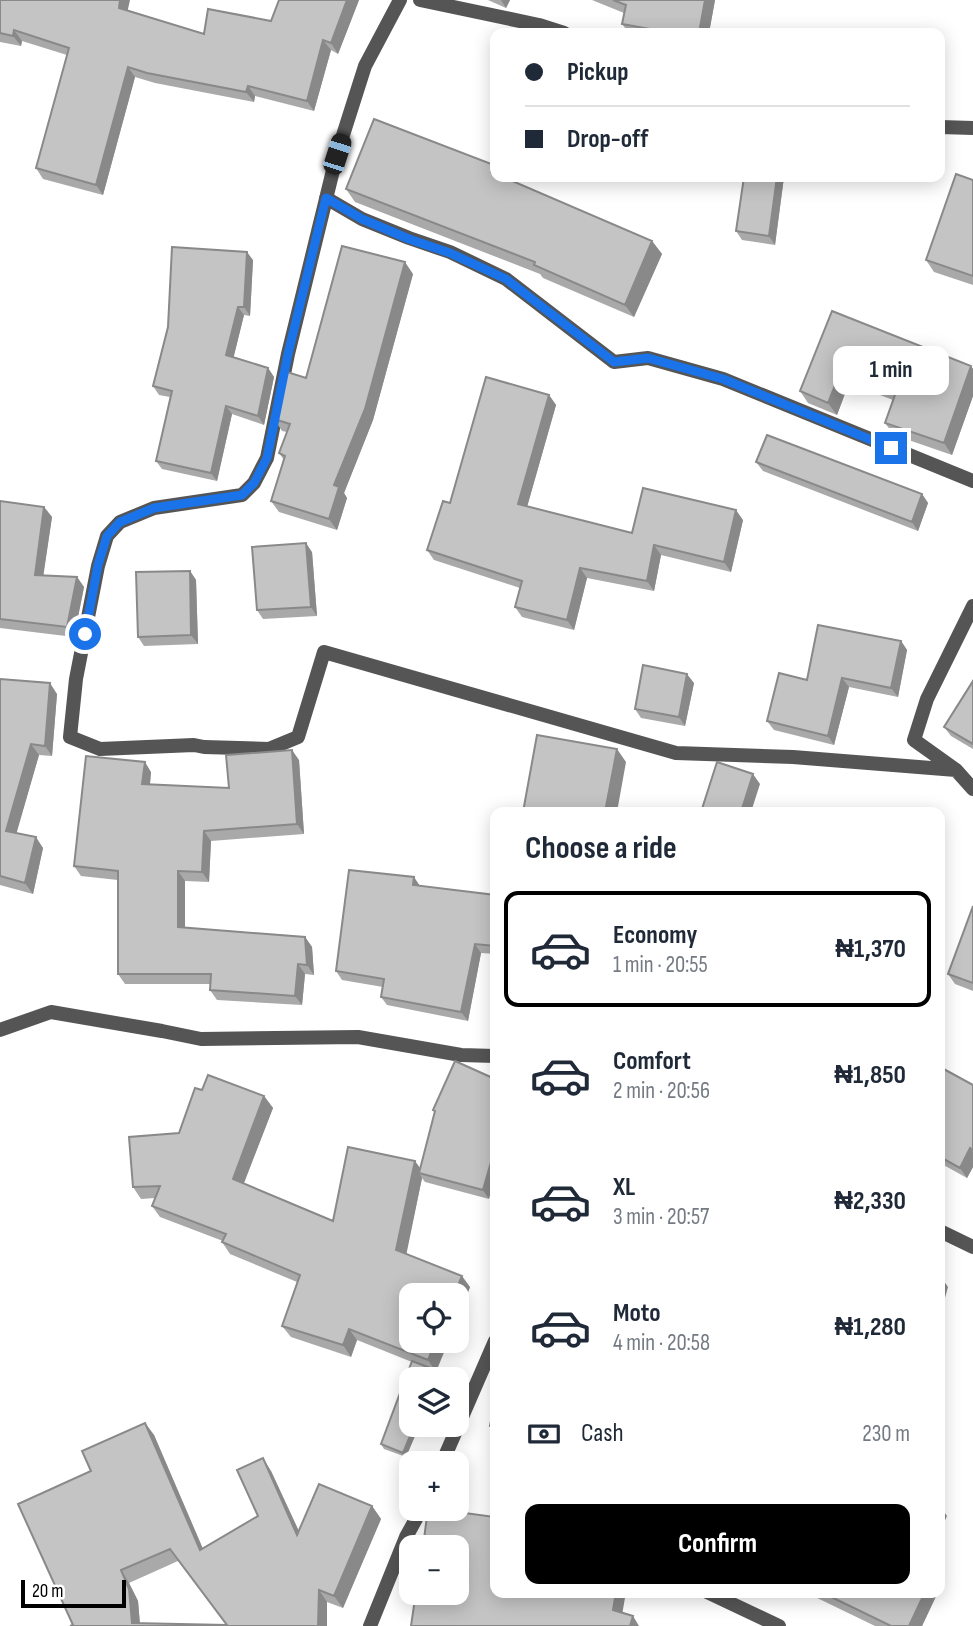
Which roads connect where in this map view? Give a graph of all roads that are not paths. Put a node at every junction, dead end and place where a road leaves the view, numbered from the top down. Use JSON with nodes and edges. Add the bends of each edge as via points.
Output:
{"nodes":[{"id":1,"x":400,"y":0,"type":"edge"},
{"id":2,"x":419,"y":0,"type":"edge"},
{"id":3,"x":548,"y":28,"type":"edge"},
{"id":4,"x":945,"y":127,"type":"edge"},
{"id":5,"x":973,"y":128,"type":"edge"},
{"id":6,"x":326,"y":198,"type":"junction"},
{"id":7,"x":973,"y":481,"type":"edge"},
{"id":8,"x":973,"y":606,"type":"edge"},
{"id":9,"x":956,"y":770,"type":"junction"},
{"id":10,"x":973,"y":789,"type":"edge"},
{"id":11,"x":0,"y":1030,"type":"edge"},
{"id":12,"x":490,"y":1056,"type":"edge"},
{"id":13,"x":945,"y":1233,"type":"edge"},
{"id":14,"x":973,"y":1247,"type":"edge"},
{"id":15,"x":490,"y":1353,"type":"edge"},
{"id":16,"x":447,"y":1451,"type":"edge"},
{"id":17,"x":415,"y":1521,"type":"edge"},
{"id":18,"x":720,"y":1598,"type":"edge"},
{"id":19,"x":370,"y":1626,"type":"edge"},
{"id":20,"x":779,"y":1626,"type":"edge"}],
"edges":[{"from":1,"to":6,"type":"street","via":[[365,66]]},
{"from":2,"to":3,"type":"street"},
{"from":4,"to":5,"type":"street"},
{"from":6,"to":7,"type":"street","via":[[362,219],[506,279],[614,362],[648,358],[723,379]]},
{"from":6,"to":9,"type":"street","via":[[267,458],[242,495],[154,508],[120,522],[107,536],[76,679],[70,737],[100,749],[194,745],[269,749],[298,737],[324,652],[676,753]]},
{"from":8,"to":9,"type":"street","via":[[927,699],[914,740]]},
{"from":9,"to":10,"type":"street"},
{"from":11,"to":12,"type":"street","via":[[51,1013],[201,1039],[358,1037]]},
{"from":13,"to":14,"type":"street"},
{"from":15,"to":16,"type":"street"},
{"from":17,"to":19,"type":"street"},
{"from":18,"to":20,"type":"street"}]}
